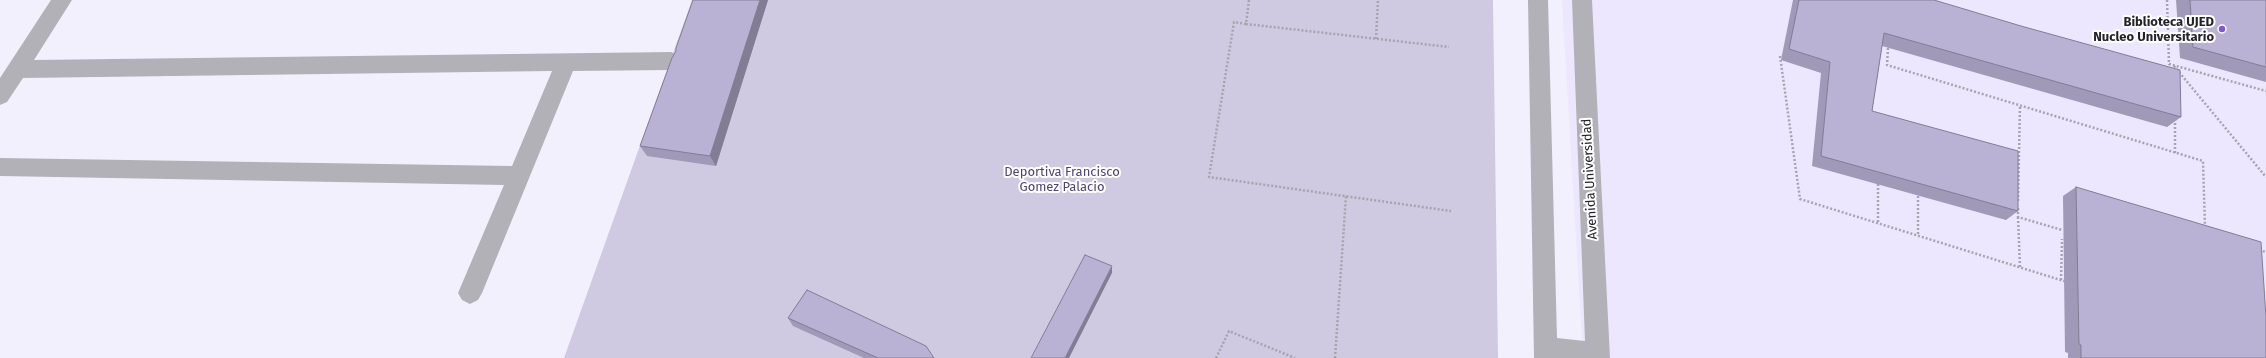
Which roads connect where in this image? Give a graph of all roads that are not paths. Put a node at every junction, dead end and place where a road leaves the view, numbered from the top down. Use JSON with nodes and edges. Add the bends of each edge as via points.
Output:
{"nodes":[{"id":1,"x":62,"y":0,"type":"edge"},
{"id":2,"x":1538,"y":0,"type":"edge"},
{"id":3,"x":1582,"y":0,"type":"edge"},
{"id":4,"x":671,"y":61,"type":"edge"},
{"id":5,"x":566,"y":63,"type":"junction"},
{"id":6,"x":18,"y":69,"type":"junction"},
{"id":7,"x":0,"y":96,"type":"edge"},
{"id":8,"x":0,"y":167,"type":"edge"},
{"id":9,"x":517,"y":176,"type":"junction"},
{"id":10,"x":470,"y":293,"type":"dead end"},
{"id":11,"x":1546,"y":353,"type":"edge"},
{"id":12,"x":1598,"y":356,"type":"edge"}],
"edges":[{"from":1,"to":6,"type":"street"},
{"from":2,"to":11,"type":"street"},
{"from":3,"to":12,"type":"street","name":"Avenida Universidad"},
{"from":4,"to":5,"type":"street"},
{"from":5,"to":6,"type":"street"},
{"from":5,"to":9,"type":"street"},
{"from":6,"to":7,"type":"street"},
{"from":8,"to":9,"type":"street"},
{"from":9,"to":10,"type":"street"},
{"from":11,"to":12,"type":"street"}]}
